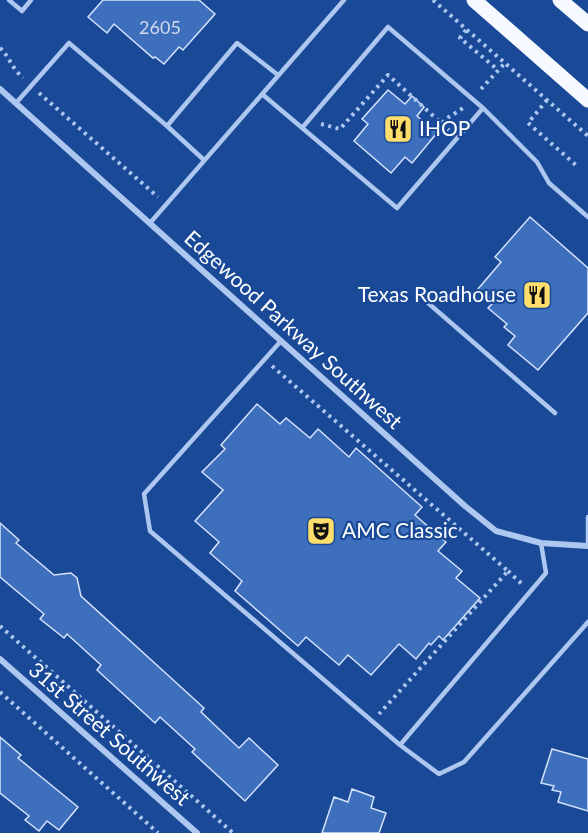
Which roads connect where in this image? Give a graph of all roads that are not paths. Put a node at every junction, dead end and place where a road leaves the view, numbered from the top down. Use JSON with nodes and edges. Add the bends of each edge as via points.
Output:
{"nodes":[{"id":1,"x":9,"y":0,"type":"edge"},
{"id":2,"x":31,"y":0,"type":"edge"},
{"id":3,"x":344,"y":0,"type":"edge"},
{"id":4,"x":474,"y":0,"type":"edge"},
{"id":5,"x":560,"y":0,"type":"edge"},
{"id":6,"x":588,"y":24,"type":"edge"},
{"id":7,"x":278,"y":75,"type":"junction"},
{"id":8,"x":0,"y":89,"type":"edge"},
{"id":9,"x":262,"y":94,"type":"junction"},
{"id":10,"x":588,"y":99,"type":"edge"},
{"id":11,"x":16,"y":103,"type":"junction"},
{"id":12,"x":483,"y":108,"type":"junction"},
{"id":13,"x":167,"y":126,"type":"junction"},
{"id":14,"x":302,"y":128,"type":"junction"},
{"id":15,"x":204,"y":160,"type":"junction"},
{"id":16,"x":588,"y":217,"type":"edge"},
{"id":17,"x":150,"y":224,"type":"junction"},
{"id":18,"x":420,"y":296,"type":"dead end"},
{"id":19,"x":281,"y":341,"type":"junction"},
{"id":20,"x":555,"y":413,"type":"dead end"},
{"id":21,"x":588,"y":517,"type":"edge"},
{"id":22,"x":541,"y":543,"type":"junction"},
{"id":23,"x":588,"y":546,"type":"edge"},
{"id":24,"x":588,"y":622,"type":"edge"},
{"id":25,"x":0,"y":659,"type":"edge"},
{"id":26,"x":400,"y":745,"type":"junction"},
{"id":27,"x":197,"y":833,"type":"edge"}],
"edges":[{"from":1,"to":2,"type":"lane","via":[[22,11]]},
{"from":3,"to":7,"type":"lane"},
{"from":4,"to":10,"type":"main road"},
{"from":5,"to":6,"type":"main road"},
{"from":7,"to":9,"type":"lane"},
{"from":7,"to":13,"type":"lane","via":[[237,43]]},
{"from":8,"to":11,"type":"street","name":"Edgewood Parkway Southwest"},
{"from":9,"to":14,"type":"lane"},
{"from":9,"to":15,"type":"lane"},
{"from":11,"to":13,"type":"lane","via":[[69,43]]},
{"from":11,"to":17,"type":"street","name":"Edgewood Parkway Southwest"},
{"from":12,"to":14,"type":"lane","via":[[397,208]]},
{"from":12,"to":14,"type":"lane","via":[[388,27]]},
{"from":12,"to":16,"type":"lane","via":[[537,162],[549,183]]},
{"from":13,"to":15,"type":"lane"},
{"from":15,"to":17,"type":"lane"},
{"from":17,"to":19,"type":"street","name":"Edgewood Parkway Southwest"},
{"from":18,"to":20,"type":"lane"},
{"from":19,"to":22,"type":"street","name":"Edgewood Parkway Southwest","via":[[496,531]]},
{"from":19,"to":26,"type":"lane","via":[[144,494],[150,531]]},
{"from":21,"to":23,"type":"lane"},
{"from":22,"to":23,"type":"street","name":"Edgewood Parkway Southwest"},
{"from":22,"to":26,"type":"lane","via":[[546,573]]},
{"from":24,"to":26,"type":"lane","via":[[464,762],[439,774]]},
{"from":25,"to":27,"type":"street","name":"31st Street Southwest"}]}
